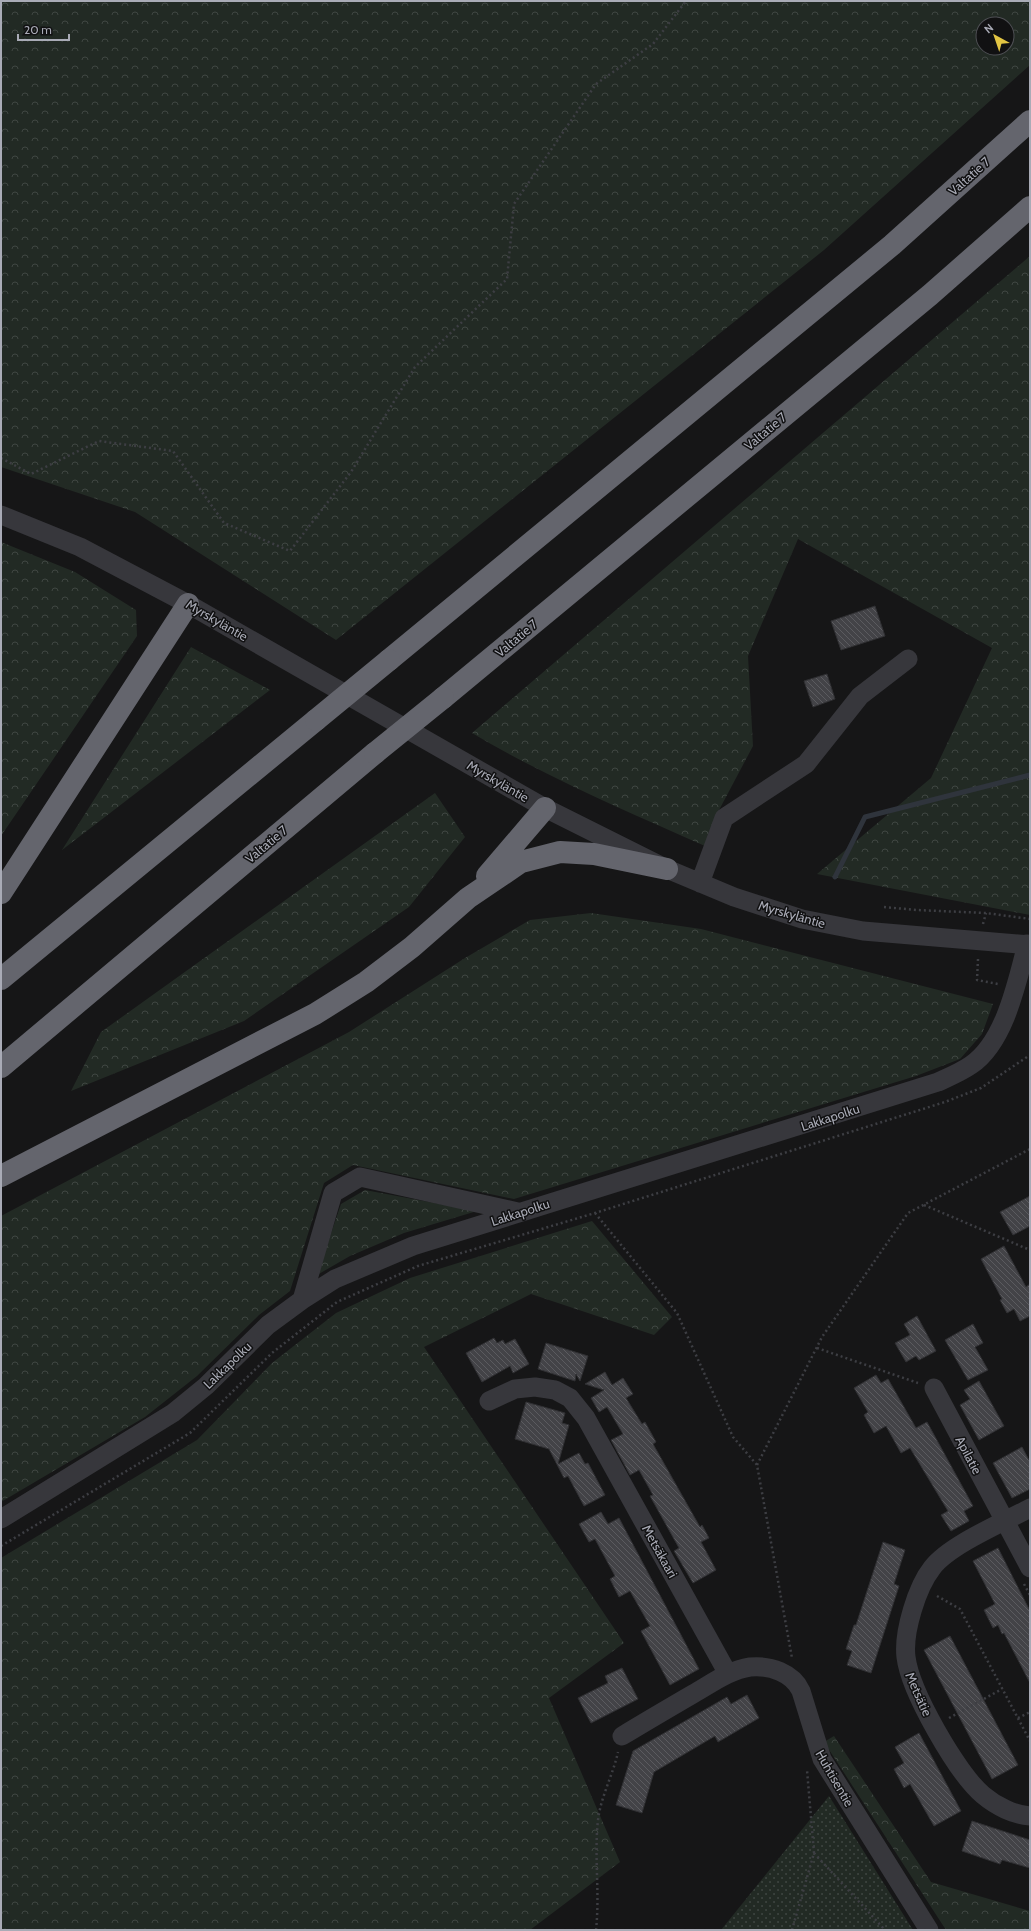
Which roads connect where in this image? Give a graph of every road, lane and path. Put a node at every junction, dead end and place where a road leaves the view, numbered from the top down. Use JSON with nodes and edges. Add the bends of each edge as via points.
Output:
{"nodes":[{"id":1,"x":686,"y":1,"type":"edge"},
{"id":2,"x":1030,"y":121,"type":"edge"},
{"id":3,"x":1030,"y":207,"type":"edge"},
{"id":4,"x":1,"y":458,"type":"edge"},
{"id":5,"x":1,"y":515,"type":"edge"},
{"id":6,"x":188,"y":604,"type":"junction"},
{"id":7,"x":908,"y":659,"type":"dead end"},
{"id":8,"x":545,"y":808,"type":"junction"},
{"id":9,"x":666,"y":869,"type":"junction"},
{"id":10,"x":700,"y":883,"type":"junction"},
{"id":11,"x":1,"y":892,"type":"edge"},
{"id":12,"x":468,"y":898,"type":"junction"},
{"id":13,"x":884,"y":907,"type":"dead end"},
{"id":14,"x":1030,"y":919,"type":"edge"},
{"id":15,"x":1028,"y":945,"type":"edge"},
{"id":16,"x":1,"y":979,"type":"edge"},
{"id":17,"x":1030,"y":1055,"type":"edge"},
{"id":18,"x":1,"y":1067,"type":"edge"},
{"id":19,"x":1030,"y":1149,"type":"edge"},
{"id":20,"x":1,"y":1176,"type":"edge"},
{"id":21,"x":924,"y":1205,"type":"junction"},
{"id":22,"x":518,"y":1213,"type":"junction"},
{"id":23,"x":595,"y":1213,"type":"junction"},
{"id":24,"x":1030,"y":1250,"type":"edge"},
{"id":25,"x":302,"y":1300,"type":"junction"},
{"id":26,"x":817,"y":1348,"type":"junction"},
{"id":27,"x":934,"y":1388,"type":"joint"},
{"id":28,"x":489,"y":1401,"type":"dead end"},
{"id":29,"x":757,"y":1465,"type":"junction"},
{"id":30,"x":1030,"y":1508,"type":"edge"},
{"id":31,"x":1,"y":1519,"type":"edge"},
{"id":32,"x":1004,"y":1522,"type":"junction"},
{"id":33,"x":1,"y":1546,"type":"edge"},
{"id":34,"x":1030,"y":1568,"type":"edge"},
{"id":35,"x":921,"y":1587,"type":"junction"},
{"id":36,"x":728,"y":1674,"type":"junction"},
{"id":37,"x":790,"y":1676,"type":"junction"},
{"id":38,"x":1002,"y":1689,"type":"junction"},
{"id":39,"x":1030,"y":1712,"type":"edge"},
{"id":40,"x":1018,"y":1718,"type":"junction"},
{"id":41,"x":934,"y":1726,"type":"junction"},
{"id":42,"x":622,"y":1736,"type":"joint"},
{"id":43,"x":1030,"y":1741,"type":"edge"},
{"id":44,"x":807,"y":1766,"type":"dead end"},
{"id":45,"x":1030,"y":1816,"type":"edge"},
{"id":46,"x":814,"y":1852,"type":"junction"},
{"id":47,"x":596,"y":1930,"type":"edge"},
{"id":48,"x":792,"y":1930,"type":"edge"},
{"id":49,"x":885,"y":1930,"type":"edge"},
{"id":50,"x":928,"y":1930,"type":"edge"}],
"edges":[{"from":1,"to":4,"type":"path","via":[[653,44],[596,84],[514,204],[507,279],[415,367],[351,472],[290,551],[224,523],[173,451],[99,441],[31,474]]},
{"from":2,"to":16,"type":"highway","name":"Valtatie 7","bridge":true,"via":[[892,245]]},
{"from":3,"to":18,"type":"highway","name":"Valtatie 7","bridge":true,"via":[[924,300],[375,753]]},
{"from":5,"to":6,"type":"street","name":"Myrskyläntie","via":[[80,547]]},
{"from":6,"to":8,"type":"street","name":"Myrskyläntie"},
{"from":6,"to":11,"type":"highway"},
{"from":7,"to":10,"type":"street","via":[[860,696],[806,764],[724,818]]},
{"from":8,"to":9,"type":"street","name":"Myrskyläntie"},
{"from":8,"to":12,"type":"highway"},
{"from":9,"to":10,"type":"street","name":"Myrskyläntie"},
{"from":9,"to":12,"type":"highway","via":[[594,854],[560,852],[521,862]]},
{"from":10,"to":15,"type":"street","name":"Myrskyläntie","via":[[802,920],[863,931]]},
{"from":12,"to":20,"type":"highway","via":[[412,947],[315,1014]]},
{"from":13,"to":14,"type":"path","via":[[986,913]]},
{"from":15,"to":22,"type":"street","name":"Lakkapolku","via":[[998,1037],[972,1065],[938,1082]]},
{"from":17,"to":23,"type":"path","via":[[981,1088],[945,1102]]},
{"from":19,"to":21,"type":"path"},
{"from":21,"to":24,"type":"path"},
{"from":21,"to":26,"type":"path","via":[[908,1214],[822,1337]]},
{"from":22,"to":25,"type":"street","name":"Lakkapolku","via":[[413,1246],[334,1279]]},
{"from":22,"to":25,"type":"street","via":[[360,1177],[332,1193]]},
{"from":23,"to":29,"type":"path","via":[[677,1313],[733,1437]]},
{"from":23,"to":33,"type":"path","via":[[418,1266],[337,1302],[272,1353],[190,1434]]},
{"from":25,"to":31,"type":"street","name":"Lakkapolku","via":[[268,1325],[206,1386],[173,1413]]},
{"from":26,"to":27,"type":"path"},
{"from":26,"to":29,"type":"path"},
{"from":27,"to":32,"type":"street","name":"Apilatie"},
{"from":28,"to":36,"type":"street","name":"Metsäkaari","via":[[515,1390],[535,1387],[555,1390],[570,1398],[586,1418]]},
{"from":29,"to":37,"type":"path","via":[[793,1660]]},
{"from":30,"to":32,"type":"street","name":"Metsätie"},
{"from":32,"to":34,"type":"street","name":"Apilatie"},
{"from":32,"to":35,"type":"street","name":"Metsätie","via":[[947,1552],[932,1568]]},
{"from":35,"to":38,"type":"path","via":[[960,1609]]},
{"from":35,"to":41,"type":"street","name":"Metsätie","via":[[912,1615],[906,1654],[908,1672]]},
{"from":36,"to":37,"type":"street","name":"Huhtisentie","via":[[750,1667],[772,1668]]},
{"from":36,"to":42,"type":"street"},
{"from":37,"to":50,"type":"street","name":"Huhtisentie","via":[[802,1691],[822,1759]]},
{"from":38,"to":40,"type":"path"},
{"from":38,"to":41,"type":"path"},
{"from":39,"to":40,"type":"path"},
{"from":40,"to":43,"type":"path"},
{"from":41,"to":45,"type":"street","name":"Metsätie","via":[[969,1781],[983,1795],[1013,1812]]},
{"from":42,"to":47,"type":"path","via":[[598,1819]]},
{"from":44,"to":46,"type":"path"},
{"from":46,"to":48,"type":"path"},
{"from":46,"to":49,"type":"path"}]}
